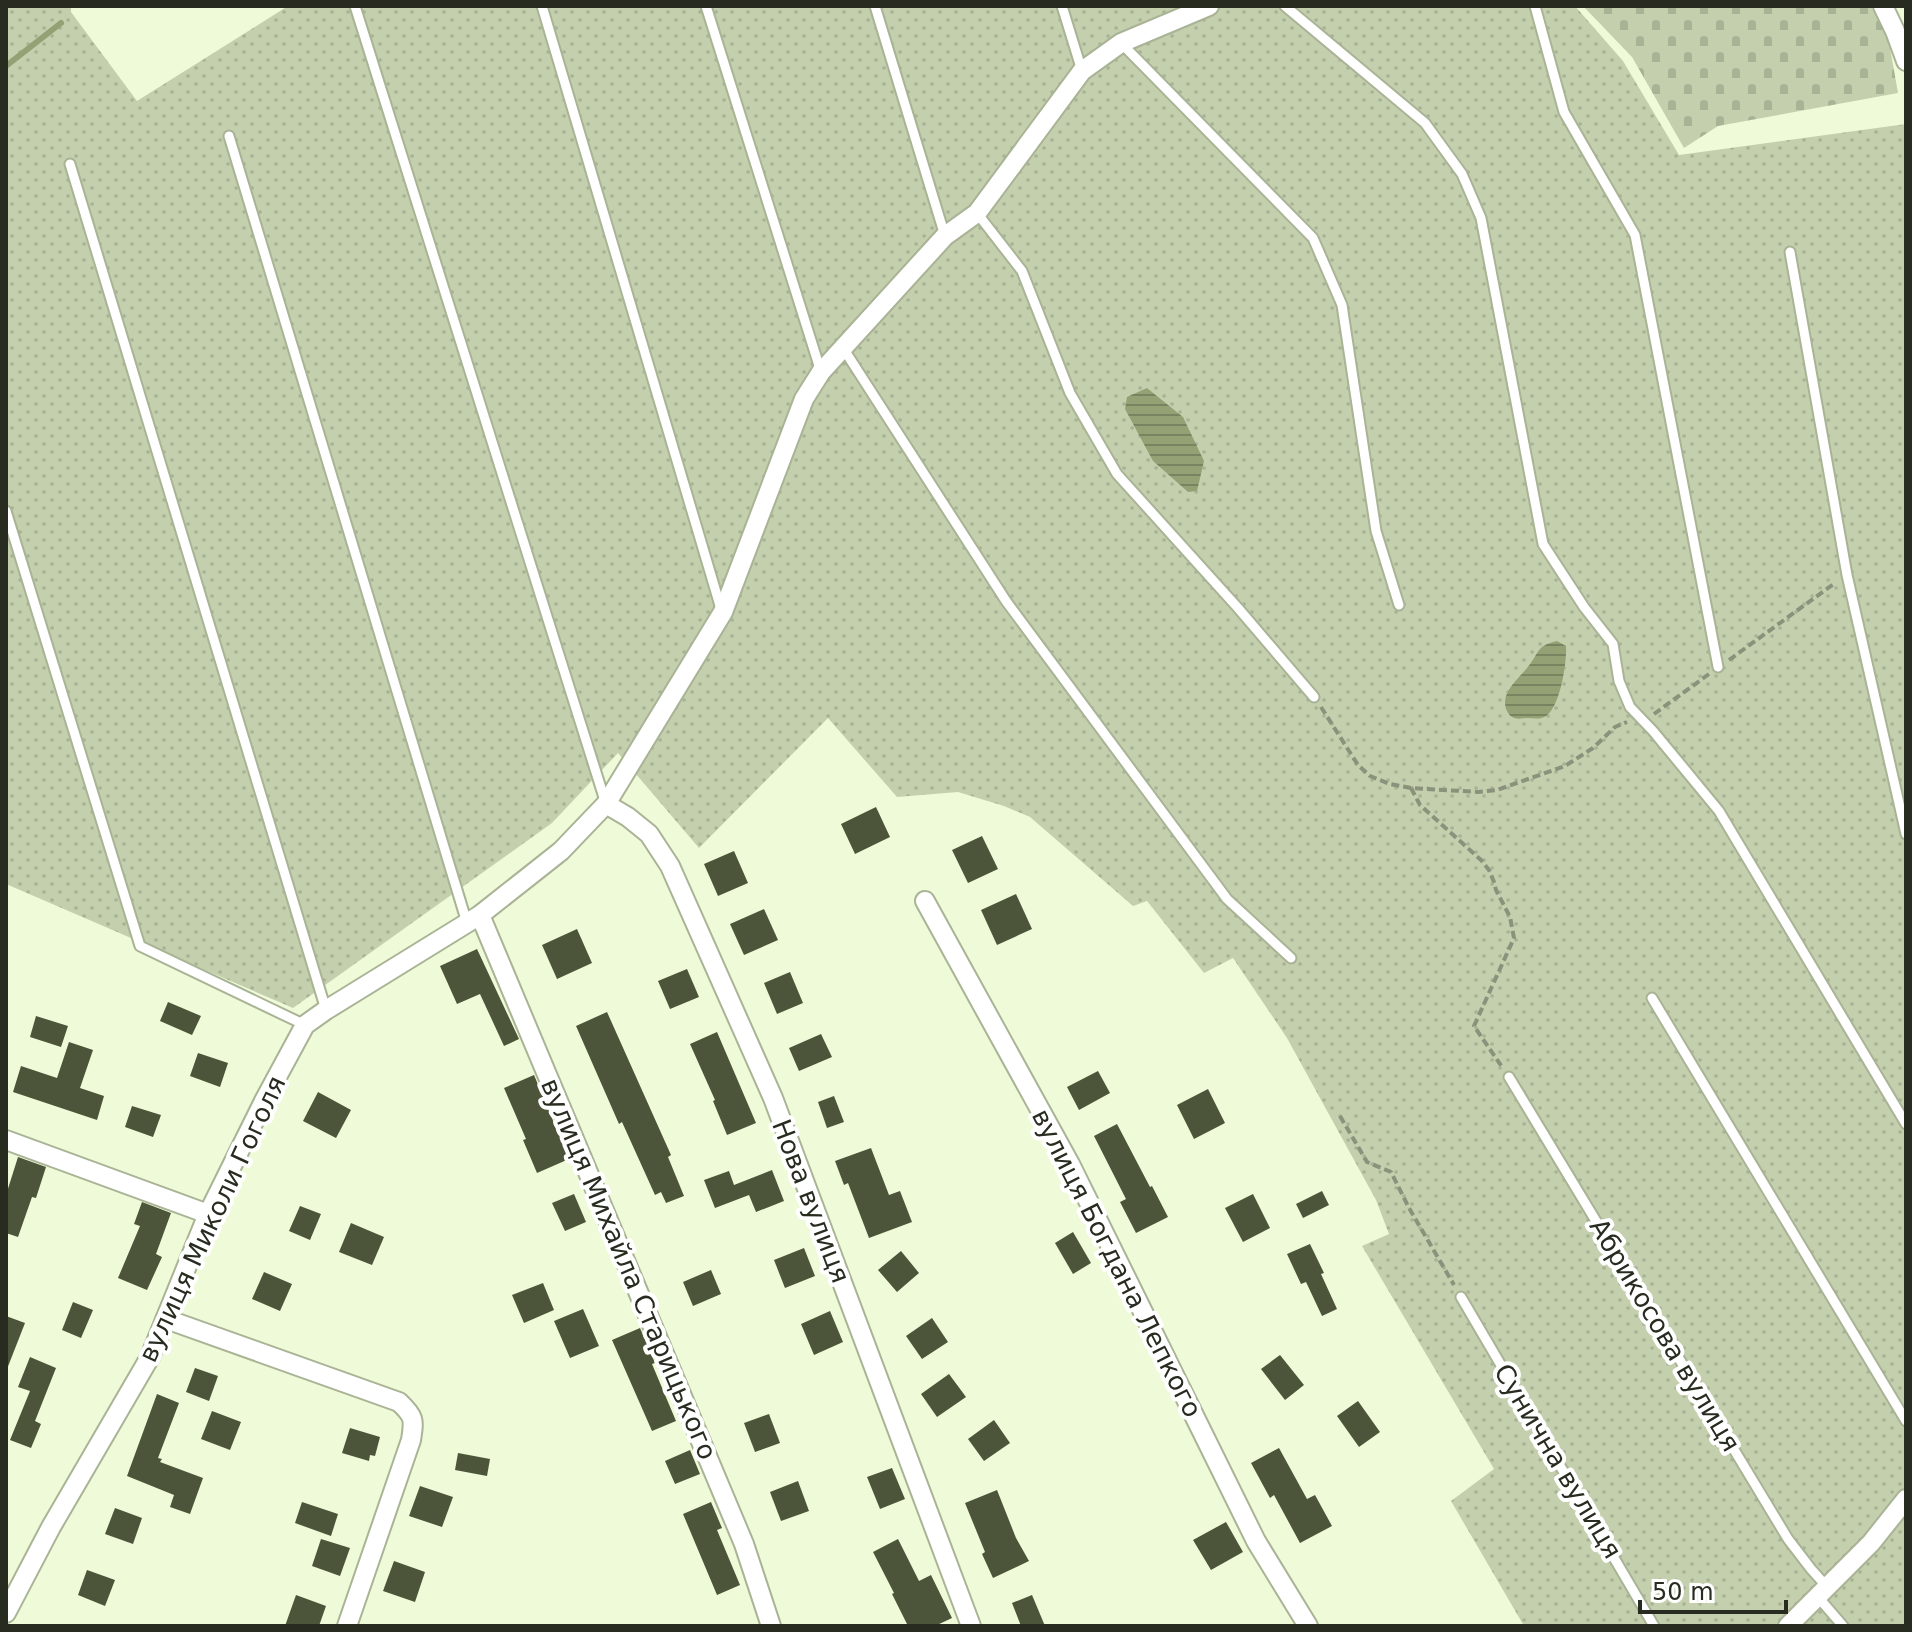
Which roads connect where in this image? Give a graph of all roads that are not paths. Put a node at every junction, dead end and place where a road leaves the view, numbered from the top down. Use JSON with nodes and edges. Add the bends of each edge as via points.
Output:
{"nodes":[{"id":1,"x":355,"y":6,"type":"edge"},
{"id":2,"x":542,"y":6,"type":"edge"},
{"id":3,"x":706,"y":6,"type":"edge"},
{"id":4,"x":875,"y":6,"type":"edge"},
{"id":5,"x":1062,"y":6,"type":"edge"},
{"id":6,"x":1285,"y":6,"type":"edge"},
{"id":7,"x":1535,"y":6,"type":"edge"},
{"id":8,"x":1883,"y":6,"type":"edge"},
{"id":9,"x":1201,"y":7,"type":"edge"},
{"id":10,"x":1121,"y":43,"type":"junction"},
{"id":11,"x":1906,"y":61,"type":"edge"},
{"id":12,"x":1082,"y":71,"type":"junction"},
{"id":13,"x":229,"y":136,"type":"dead end"},
{"id":14,"x":70,"y":164,"type":"dead end"},
{"id":15,"x":977,"y":213,"type":"junction"},
{"id":16,"x":945,"y":236,"type":"junction"},
{"id":17,"x":1790,"y":252,"type":"dead end"},
{"id":18,"x":843,"y":348,"type":"junction"},
{"id":19,"x":821,"y":372,"type":"junction"},
{"id":20,"x":6,"y":511,"type":"edge"},
{"id":21,"x":1399,"y":605,"type":"dead end"},
{"id":22,"x":723,"y":612,"type":"junction"},
{"id":23,"x":1718,"y":667,"type":"road end"},
{"id":24,"x":1314,"y":697,"type":"road end"},
{"id":25,"x":606,"y":804,"type":"junction"},
{"id":26,"x":1906,"y":834,"type":"edge"},
{"id":27,"x":925,"y":901,"type":"dead end"},
{"id":28,"x":473,"y":919,"type":"junction"},
{"id":29,"x":1291,"y":958,"type":"dead end"},
{"id":30,"x":1652,"y":998,"type":"dead end"},
{"id":31,"x":326,"y":1010,"type":"junction"},
{"id":32,"x":305,"y":1025,"type":"junction"},
{"id":33,"x":1509,"y":1077,"type":"road end"},
{"id":34,"x":1906,"y":1124,"type":"edge"},
{"id":35,"x":6,"y":1140,"type":"edge"},
{"id":36,"x":208,"y":1214,"type":"junction"},
{"id":37,"x":1461,"y":1297,"type":"road end"},
{"id":38,"x":166,"y":1319,"type":"junction"},
{"id":39,"x":1906,"y":1421,"type":"edge"},
{"id":40,"x":1906,"y":1499,"type":"edge"},
{"id":41,"x":1823,"y":1592,"type":"junction"},
{"id":42,"x":6,"y":1613,"type":"edge"},
{"id":43,"x":347,"y":1626,"type":"edge"},
{"id":44,"x":771,"y":1626,"type":"edge"},
{"id":45,"x":971,"y":1626,"type":"edge"},
{"id":46,"x":1308,"y":1626,"type":"edge"},
{"id":47,"x":1654,"y":1626,"type":"edge"},
{"id":48,"x":1788,"y":1626,"type":"edge"},
{"id":49,"x":1843,"y":1626,"type":"edge"}],
"edges":[{"from":1,"to":25,"type":"lane"},
{"from":2,"to":22,"type":"lane"},
{"from":3,"to":19,"type":"lane"},
{"from":4,"to":16,"type":"lane"},
{"from":5,"to":12,"type":"lane"},
{"from":6,"to":34,"type":"lane","via":[[1425,123],[1462,174],[1481,218],[1543,544],[1613,644],[1630,707],[1719,811]]},
{"from":7,"to":23,"type":"lane","via":[[1564,112],[1635,235]]},
{"from":8,"to":11,"type":"street"},
{"from":9,"to":10,"type":"street","name":"вулиця Миколи Гоголя"},
{"from":10,"to":12,"type":"street","name":"вулиця Миколи Гоголя"},
{"from":10,"to":21,"type":"lane","via":[[1313,238],[1342,305],[1376,531]]},
{"from":12,"to":15,"type":"street","name":"вулиця Миколи Гоголя"},
{"from":13,"to":28,"type":"lane"},
{"from":14,"to":31,"type":"lane"},
{"from":15,"to":16,"type":"street","name":"вулиця Миколи Гоголя"},
{"from":15,"to":24,"type":"lane","via":[[1022,271],[1070,393],[1117,474]]},
{"from":16,"to":18,"type":"street","name":"вулиця Миколи Гоголя"},
{"from":17,"to":26,"type":"lane","via":[[1847,575]]},
{"from":18,"to":19,"type":"street","name":"вулиця Миколи Гоголя"},
{"from":18,"to":29,"type":"lane","via":[[1006,601],[1227,899]]},
{"from":19,"to":22,"type":"street","name":"вулиця Миколи Гоголя","via":[[804,399]]},
{"from":20,"to":32,"type":"lane","via":[[140,946]]},
{"from":22,"to":25,"type":"street","name":"вулиця Миколи Гоголя"},
{"from":25,"to":28,"type":"street","name":"вулиця Миколи Гоголя","via":[[561,851]]},
{"from":25,"to":45,"type":"street","name":"Нова вулиця","via":[[649,834],[683,895],[773,1098]]},
{"from":27,"to":46,"type":"street","name":"вулиця Богдана Лепкого","via":[[1070,1164],[1256,1541]]},
{"from":28,"to":31,"type":"street","name":"вулиця Миколи Гоголя"},
{"from":28,"to":44,"type":"street","name":"вулиця Михайла Старицького","via":[[744,1544]]},
{"from":30,"to":39,"type":"lane"},
{"from":31,"to":32,"type":"street","name":"вулиця Миколи Гоголя"},
{"from":32,"to":36,"type":"street","name":"вулиця Миколи Гоголя"},
{"from":33,"to":41,"type":"lane","name":"Абрикосова вулиця"},
{"from":35,"to":36,"type":"street"},
{"from":36,"to":38,"type":"street","name":"вулиця Миколи Гоголя"},
{"from":37,"to":47,"type":"lane","name":"Сунична вулиця"},
{"from":38,"to":42,"type":"street","name":"вулиця Миколи Гоголя","via":[[150,1357]]},
{"from":38,"to":43,"type":"street","via":[[399,1402],[408,1411],[414,1422],[411,1440]]},
{"from":40,"to":41,"type":"street"},
{"from":41,"to":48,"type":"street"},
{"from":41,"to":49,"type":"lane","name":"Абрикосова вулиця"}]}
